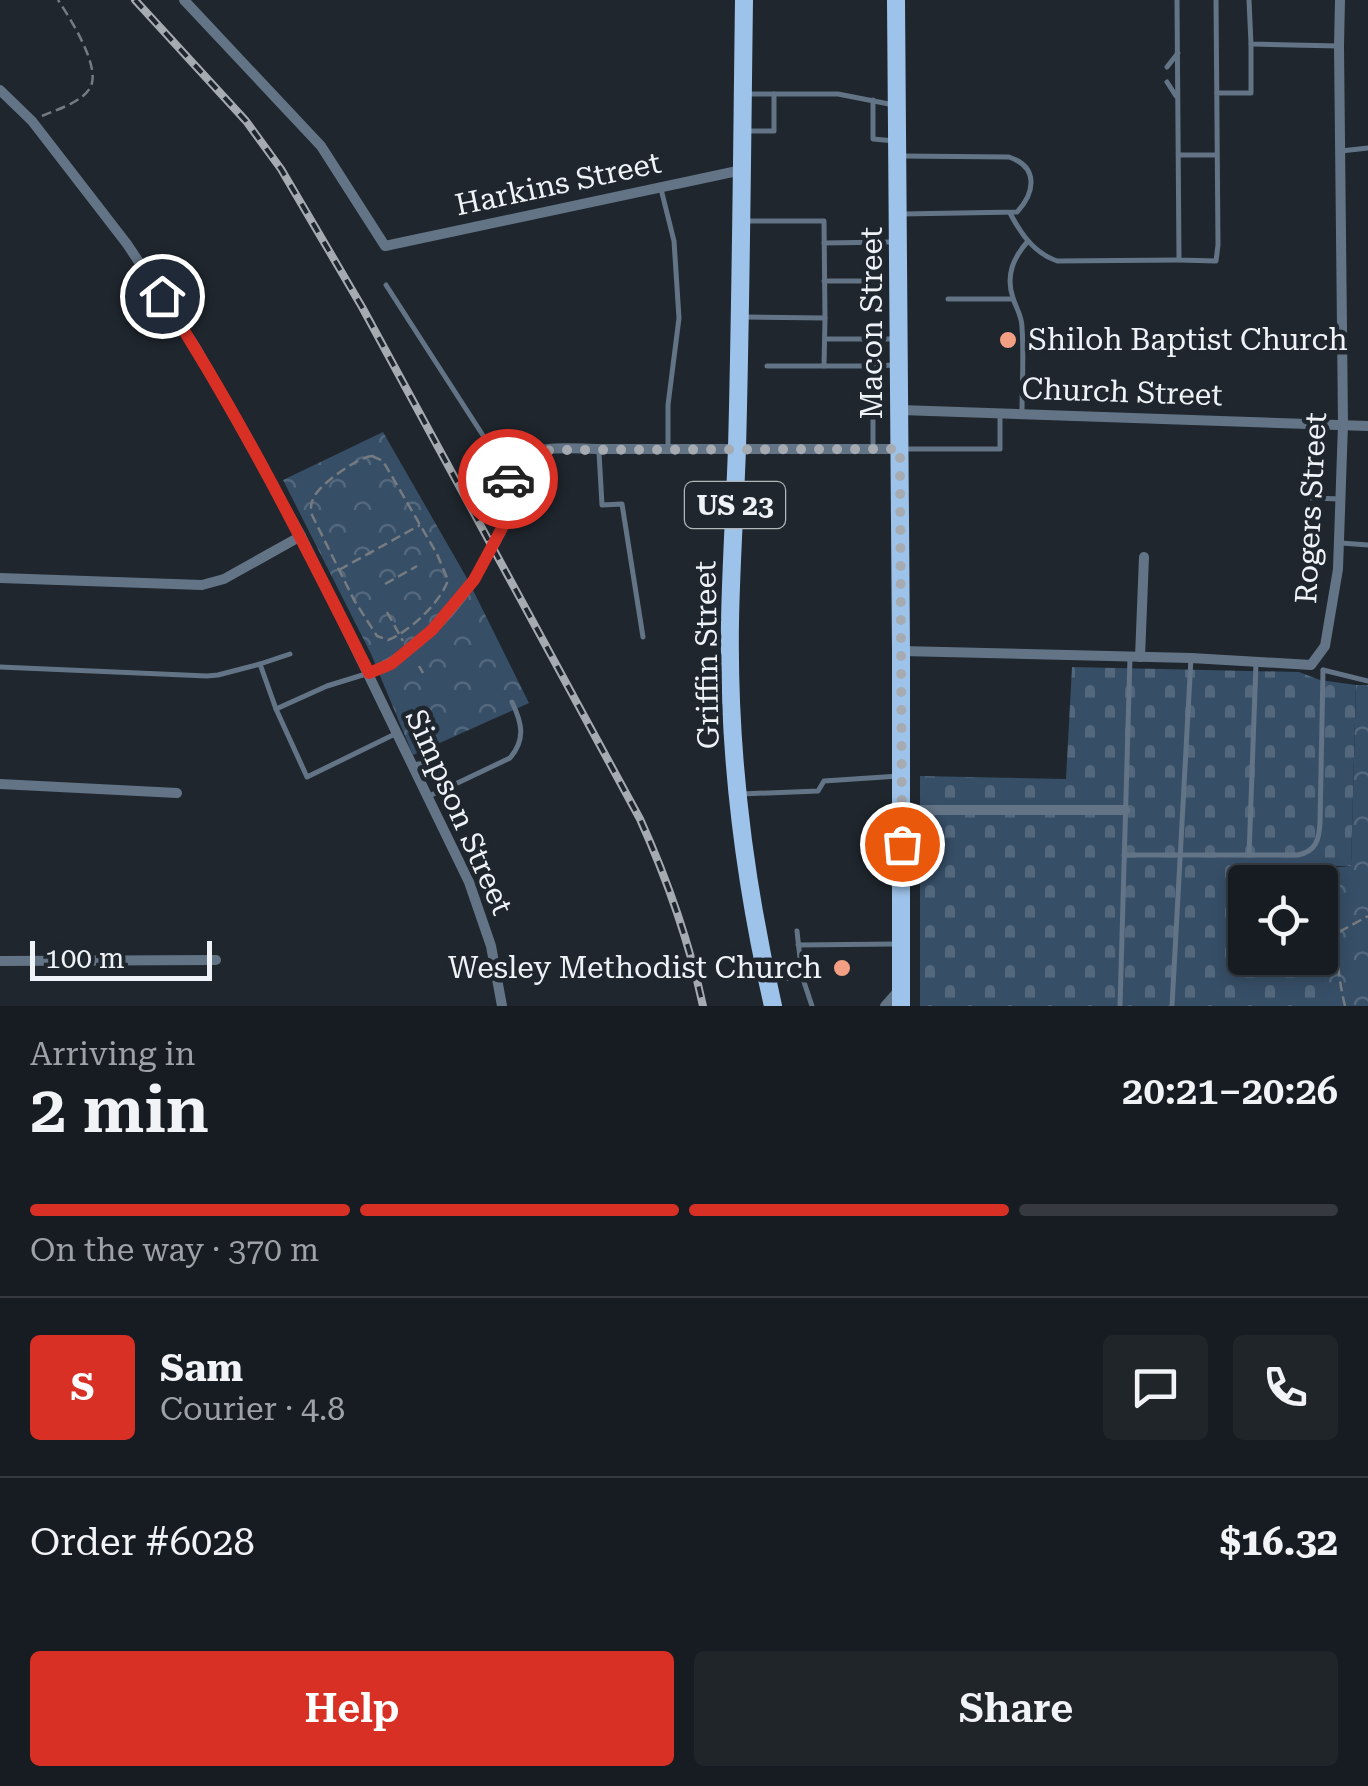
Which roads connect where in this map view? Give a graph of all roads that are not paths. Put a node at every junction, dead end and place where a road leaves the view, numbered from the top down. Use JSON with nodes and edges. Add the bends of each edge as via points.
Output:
{"nodes":[{"id":1,"x":184,"y":0,"type":"edge"},
{"id":2,"x":744,"y":0,"type":"edge"},
{"id":3,"x":896,"y":0,"type":"edge"},
{"id":4,"x":1178,"y":0,"type":"edge"},
{"id":5,"x":1216,"y":0,"type":"edge"},
{"id":6,"x":1250,"y":0,"type":"edge"},
{"id":7,"x":1340,"y":0,"type":"edge"},
{"id":8,"x":1251,"y":44,"type":"junction"},
{"id":9,"x":1338,"y":46,"type":"junction"},
{"id":10,"x":1178,"y":53,"type":"junction"},
{"id":11,"x":1167,"y":67,"type":"dead end"},
{"id":12,"x":1167,"y":82,"type":"dead end"},
{"id":13,"x":0,"y":90,"type":"edge"},
{"id":14,"x":1217,"y":93,"type":"junction"},
{"id":15,"x":743,"y":94,"type":"junction"},
{"id":16,"x":774,"y":94,"type":"junction"},
{"id":17,"x":1178,"y":98,"type":"junction"},
{"id":18,"x":873,"y":100,"type":"junction"},
{"id":19,"x":897,"y":106,"type":"junction"},
{"id":20,"x":742,"y":132,"type":"junction"},
{"id":21,"x":898,"y":148,"type":"junction"},
{"id":22,"x":1368,"y":148,"type":"edge"},
{"id":23,"x":1340,"y":151,"type":"junction"},
{"id":24,"x":1217,"y":154,"type":"junction"},
{"id":25,"x":1179,"y":155,"type":"junction"},
{"id":26,"x":742,"y":170,"type":"junction"},
{"id":27,"x":661,"y":187,"type":"junction"},
{"id":28,"x":1010,"y":213,"type":"junction"},
{"id":29,"x":899,"y":214,"type":"junction"},
{"id":30,"x":741,"y":221,"type":"junction"},
{"id":31,"x":1028,"y":241,"type":"junction"},
{"id":32,"x":824,"y":242,"type":"junction"},
{"id":33,"x":899,"y":242,"type":"junction"},
{"id":34,"x":1180,"y":260,"type":"junction"},
{"id":35,"x":880,"y":280,"type":"dead end"},
{"id":36,"x":824,"y":282,"type":"junction"},
{"id":37,"x":386,"y":286,"type":"dead end"},
{"id":38,"x":948,"y":299,"type":"dead end"},
{"id":39,"x":1014,"y":300,"type":"junction"},
{"id":40,"x":739,"y":317,"type":"junction"},
{"id":41,"x":825,"y":318,"type":"junction"},
{"id":42,"x":825,"y":339,"type":"junction"},
{"id":43,"x":900,"y":340,"type":"junction"},
{"id":44,"x":900,"y":364,"type":"junction"},
{"id":45,"x":767,"y":366,"type":"dead end"},
{"id":46,"x":824,"y":366,"type":"junction"},
{"id":47,"x":873,"y":366,"type":"junction"},
{"id":48,"x":900,"y":410,"type":"junction"},
{"id":49,"x":1000,"y":412,"type":"junction"},
{"id":50,"x":1022,"y":413,"type":"junction"},
{"id":51,"x":1343,"y":424,"type":"junction"},
{"id":52,"x":1368,"y":426,"type":"edge"},
{"id":53,"x":737,"y":448,"type":"junction"},
{"id":54,"x":599,"y":449,"type":"junction"},
{"id":55,"x":668,"y":449,"type":"junction"},
{"id":56,"x":873,"y":449,"type":"junction"},
{"id":57,"x":900,"y":449,"type":"junction"},
{"id":58,"x":512,"y":467,"type":"junction"},
{"id":59,"x":1312,"y":498,"type":"dead end"},
{"id":60,"x":1340,"y":499,"type":"junction"},
{"id":61,"x":301,"y":536,"type":"junction"},
{"id":62,"x":1338,"y":543,"type":"junction"},
{"id":63,"x":1368,"y":545,"type":"edge"},
{"id":64,"x":1144,"y":557,"type":"dead end"},
{"id":65,"x":0,"y":578,"type":"edge"},
{"id":66,"x":643,"y":637,"type":"dead end"},
{"id":67,"x":901,"y":651,"type":"junction"},
{"id":68,"x":290,"y":654,"type":"dead end"},
{"id":69,"x":1135,"y":657,"type":"junction"},
{"id":70,"x":1190,"y":658,"type":"junction"},
{"id":71,"x":1256,"y":660,"type":"junction"},
{"id":72,"x":260,"y":664,"type":"junction"},
{"id":73,"x":0,"y":667,"type":"edge"},
{"id":74,"x":1317,"y":667,"type":"junction"},
{"id":75,"x":369,"y":673,"type":"junction"},
{"id":76,"x":1368,"y":680,"type":"edge"},
{"id":77,"x":512,"y":702,"type":"dead end"},
{"id":78,"x":276,"y":708,"type":"junction"},
{"id":79,"x":397,"y":733,"type":"junction"},
{"id":80,"x":412,"y":766,"type":"junction"},
{"id":81,"x":901,"y":776,"type":"junction"},
{"id":82,"x":0,"y":784,"type":"edge"},
{"id":83,"x":447,"y":788,"type":"junction"},
{"id":84,"x":177,"y":794,"type":"dead end"},
{"id":85,"x":738,"y":794,"type":"junction"},
{"id":86,"x":426,"y":797,"type":"junction"},
{"id":87,"x":902,"y":810,"type":"junction"},
{"id":88,"x":1124,"y":810,"type":"junction"},
{"id":89,"x":1124,"y":855,"type":"junction"},
{"id":90,"x":1249,"y":855,"type":"junction"},
{"id":91,"x":1179,"y":856,"type":"junction"},
{"id":92,"x":797,"y":931,"type":"dead end"},
{"id":93,"x":901,"y":944,"type":"junction"},
{"id":94,"x":798,"y":945,"type":"junction"},
{"id":95,"x":216,"y":960,"type":"dead end"},
{"id":96,"x":0,"y":961,"type":"edge"},
{"id":97,"x":802,"y":976,"type":"junction"},
{"id":98,"x":767,"y":982,"type":"junction"},
{"id":99,"x":901,"y":997,"type":"edge"},
{"id":100,"x":502,"y":1006,"type":"edge"},
{"id":101,"x":773,"y":1006,"type":"edge"},
{"id":102,"x":812,"y":1006,"type":"edge"},
{"id":103,"x":886,"y":1006,"type":"edge"},
{"id":104,"x":1120,"y":1006,"type":"edge"},
{"id":105,"x":1172,"y":1006,"type":"edge"}],
"edges":[{"from":1,"to":27,"type":"street","name":"Harkins Street","via":[[320,146],[385,246]]},
{"from":2,"to":15,"type":"main road","name":"Griffin Street","number":"US 23"},
{"from":3,"to":19,"type":"main road","name":"Macon Street"},
{"from":4,"to":10,"type":"lane"},
{"from":5,"to":14,"type":"lane"},
{"from":6,"to":8,"type":"lane"},
{"from":7,"to":9,"type":"street","name":"Rogers Street"},
{"from":8,"to":9,"type":"lane"},
{"from":8,"to":14,"type":"lane","via":[[1251,93]]},
{"from":9,"to":23,"type":"street","name":"Rogers Street"},
{"from":10,"to":11,"type":"lane"},
{"from":10,"to":17,"type":"lane"},
{"from":12,"to":17,"type":"lane"},
{"from":13,"to":61,"type":"street","name":"Simpson Street","via":[[127,244],[196,348]]},
{"from":14,"to":24,"type":"lane"},
{"from":15,"to":16,"type":"lane"},
{"from":15,"to":20,"type":"main road","name":"Griffin Street","number":"US 23"},
{"from":16,"to":18,"type":"lane"},
{"from":16,"to":20,"type":"lane","via":[[774,132]]},
{"from":17,"to":25,"type":"lane"},
{"from":18,"to":19,"type":"lane"},
{"from":18,"to":21,"type":"lane","via":[[872,139]]},
{"from":19,"to":21,"type":"main road","name":"Macon Street"},
{"from":20,"to":26,"type":"main road","name":"Griffin Street","number":"US 23"},
{"from":21,"to":28,"type":"lane","via":[[1019,160],[1029,171],[1031,190]]},
{"from":21,"to":29,"type":"main road","name":"Macon Street"},
{"from":22,"to":23,"type":"lane"},
{"from":23,"to":51,"type":"street","name":"Rogers Street"},
{"from":24,"to":25,"type":"lane"},
{"from":24,"to":34,"type":"lane","via":[[1216,260]]},
{"from":25,"to":34,"type":"lane"},
{"from":26,"to":27,"type":"street","name":"Harkins Street"},
{"from":26,"to":30,"type":"main road","name":"Griffin Street","number":"US 23"},
{"from":27,"to":55,"type":"lane","via":[[674,241],[679,318]]},
{"from":28,"to":29,"type":"lane"},
{"from":28,"to":31,"type":"lane"},
{"from":29,"to":33,"type":"main road","name":"Macon Street"},
{"from":30,"to":32,"type":"lane","via":[[824,221]]},
{"from":30,"to":40,"type":"main road","name":"Griffin Street","number":"US 23"},
{"from":31,"to":34,"type":"lane","via":[[1056,261]]},
{"from":31,"to":39,"type":"lane","via":[[1012,261]]},
{"from":32,"to":33,"type":"lane"},
{"from":32,"to":36,"type":"lane"},
{"from":33,"to":43,"type":"main road","name":"Macon Street"},
{"from":35,"to":36,"type":"lane"},
{"from":36,"to":41,"type":"lane"},
{"from":37,"to":58,"type":"lane","via":[[484,437]]},
{"from":38,"to":39,"type":"lane"},
{"from":39,"to":50,"type":"lane","via":[[1022,319]]},
{"from":40,"to":41,"type":"lane"},
{"from":40,"to":53,"type":"main road","name":"Griffin Street","number":"US 23"},
{"from":41,"to":42,"type":"lane"},
{"from":42,"to":43,"type":"lane"},
{"from":42,"to":46,"type":"lane"},
{"from":43,"to":44,"type":"main road","name":"Macon Street"},
{"from":44,"to":47,"type":"lane"},
{"from":44,"to":48,"type":"main road","name":"Macon Street"},
{"from":45,"to":46,"type":"lane"},
{"from":46,"to":47,"type":"lane"},
{"from":47,"to":56,"type":"lane"},
{"from":48,"to":49,"type":"street","name":"Church Street"},
{"from":48,"to":57,"type":"main road","name":"Macon Street"},
{"from":49,"to":50,"type":"street","name":"Church Street"},
{"from":49,"to":57,"type":"lane","via":[[1000,450]]},
{"from":50,"to":51,"type":"street","name":"Church Street"},
{"from":51,"to":52,"type":"street","name":"Church Street"},
{"from":51,"to":60,"type":"street","name":"Rogers Street"},
{"from":53,"to":55,"type":"street"},
{"from":53,"to":56,"type":"street"},
{"from":53,"to":85,"type":"main road","name":"Griffin Street","number":"US 23","via":[[730,624]]},
{"from":54,"to":55,"type":"street"},
{"from":54,"to":58,"type":"street","via":[[536,452]]},
{"from":54,"to":66,"type":"lane","via":[[602,505],[622,504]]},
{"from":56,"to":57,"type":"street"},
{"from":57,"to":67,"type":"main road","name":"Macon Street"},
{"from":58,"to":75,"type":"street","via":[[502,528],[474,580],[432,630]]},
{"from":59,"to":60,"type":"lane"},
{"from":60,"to":62,"type":"street","name":"Rogers Street"},
{"from":61,"to":65,"type":"street","via":[[202,586]]},
{"from":61,"to":75,"type":"street","name":"Simpson Street"},
{"from":62,"to":63,"type":"lane"},
{"from":62,"to":74,"type":"street","name":"Rogers Street"},
{"from":64,"to":69,"type":"street"},
{"from":67,"to":69,"type":"street"},
{"from":67,"to":81,"type":"main road","name":"Macon Street"},
{"from":68,"to":72,"type":"lane"},
{"from":69,"to":70,"type":"street"},
{"from":69,"to":88,"type":"lane"},
{"from":70,"to":71,"type":"street"},
{"from":70,"to":91,"type":"lane"},
{"from":71,"to":74,"type":"street"},
{"from":71,"to":90,"type":"lane"},
{"from":72,"to":73,"type":"lane","via":[[218,676]]},
{"from":72,"to":78,"type":"lane"},
{"from":74,"to":76,"type":"lane"},
{"from":74,"to":90,"type":"lane","via":[[1317,842],[1308,853]]},
{"from":75,"to":78,"type":"lane"},
{"from":75,"to":79,"type":"street","name":"Simpson Street"},
{"from":77,"to":83,"type":"lane","via":[[523,732],[516,751]]},
{"from":78,"to":79,"type":"lane","via":[[307,777]]},
{"from":79,"to":80,"type":"street","name":"Simpson Street"},
{"from":80,"to":83,"type":"lane","via":[[438,767]]},
{"from":80,"to":86,"type":"street","name":"Simpson Street"},
{"from":81,"to":85,"type":"lane","via":[[824,781],[818,792]]},
{"from":81,"to":87,"type":"main road","name":"Macon Street"},
{"from":82,"to":84,"type":"street"},
{"from":83,"to":86,"type":"lane"},
{"from":85,"to":98,"type":"main road","name":"Griffin Street","number":"US 23"},
{"from":86,"to":100,"type":"street","name":"Simpson Street","via":[[469,882]]},
{"from":87,"to":88,"type":"street"},
{"from":87,"to":93,"type":"main road","name":"Macon Street"},
{"from":88,"to":89,"type":"lane"},
{"from":89,"to":91,"type":"lane"},
{"from":89,"to":104,"type":"lane"},
{"from":90,"to":91,"type":"lane"},
{"from":91,"to":105,"type":"lane"},
{"from":92,"to":94,"type":"lane"},
{"from":93,"to":94,"type":"lane"},
{"from":93,"to":99,"type":"main road","name":"Macon Street"},
{"from":94,"to":97,"type":"lane"},
{"from":95,"to":96,"type":"street"},
{"from":97,"to":98,"type":"lane"},
{"from":97,"to":102,"type":"lane"},
{"from":98,"to":101,"type":"main road","name":"Griffin Street","number":"US 23"},
{"from":99,"to":103,"type":"street"}]}
